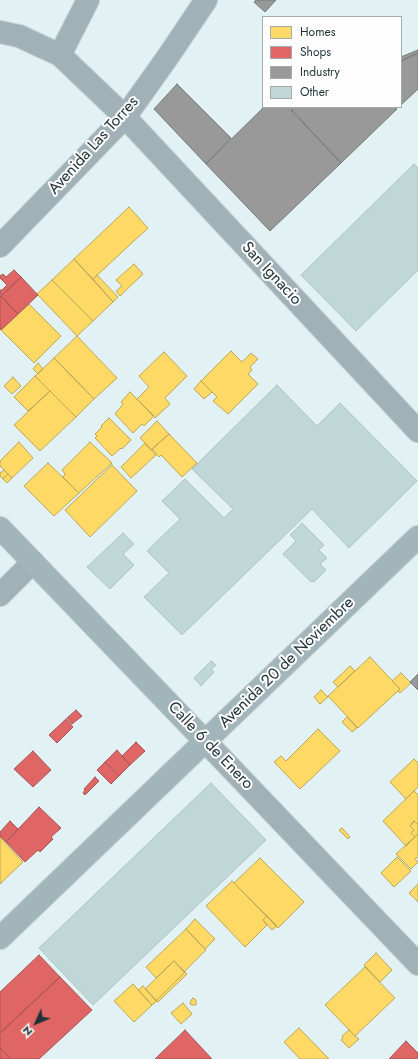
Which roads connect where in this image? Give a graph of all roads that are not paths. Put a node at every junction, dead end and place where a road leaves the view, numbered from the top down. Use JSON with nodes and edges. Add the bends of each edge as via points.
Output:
{"nodes":[{"id":1,"x":88,"y":0,"type":"edge"},
{"id":2,"x":206,"y":0,"type":"edge"},
{"id":3,"x":0,"y":32,"type":"edge"},
{"id":4,"x":60,"y":54,"type":"junction"},
{"id":5,"x":125,"y":117,"type":"junction"},
{"id":6,"x":0,"y":246,"type":"edge"},
{"id":7,"x":418,"y":432,"type":"edge"},
{"id":8,"x":0,"y":528,"type":"edge"},
{"id":9,"x":418,"y":538,"type":"edge"},
{"id":10,"x":33,"y":562,"type":"junction"},
{"id":11,"x":0,"y":595,"type":"edge"},
{"id":12,"x":205,"y":741,"type":"junction"},
{"id":13,"x":0,"y":938,"type":"edge"},
{"id":14,"x":418,"y":964,"type":"edge"}],
"edges":[{"from":1,"to":4,"type":"street"},
{"from":2,"to":5,"type":"street","name":"Avenida Las Torres"},
{"from":3,"to":4,"type":"street","via":[[19,36]]},
{"from":4,"to":5,"type":"street","name":"San Ignacio"},
{"from":5,"to":6,"type":"street","name":"Avenida Las Torres"},
{"from":5,"to":7,"type":"street","name":"San Ignacio"},
{"from":8,"to":10,"type":"main road","name":"Calle 6 de Enero"},
{"from":9,"to":12,"type":"main road","name":"Avenida 20 de Noviembre"},
{"from":10,"to":11,"type":"street"},
{"from":10,"to":12,"type":"main road","name":"Calle 6 de Enero"},
{"from":12,"to":13,"type":"main road","name":"Avenida 20 de Noviembre"},
{"from":12,"to":14,"type":"street","name":"Calle 6 de Enero"}]}
